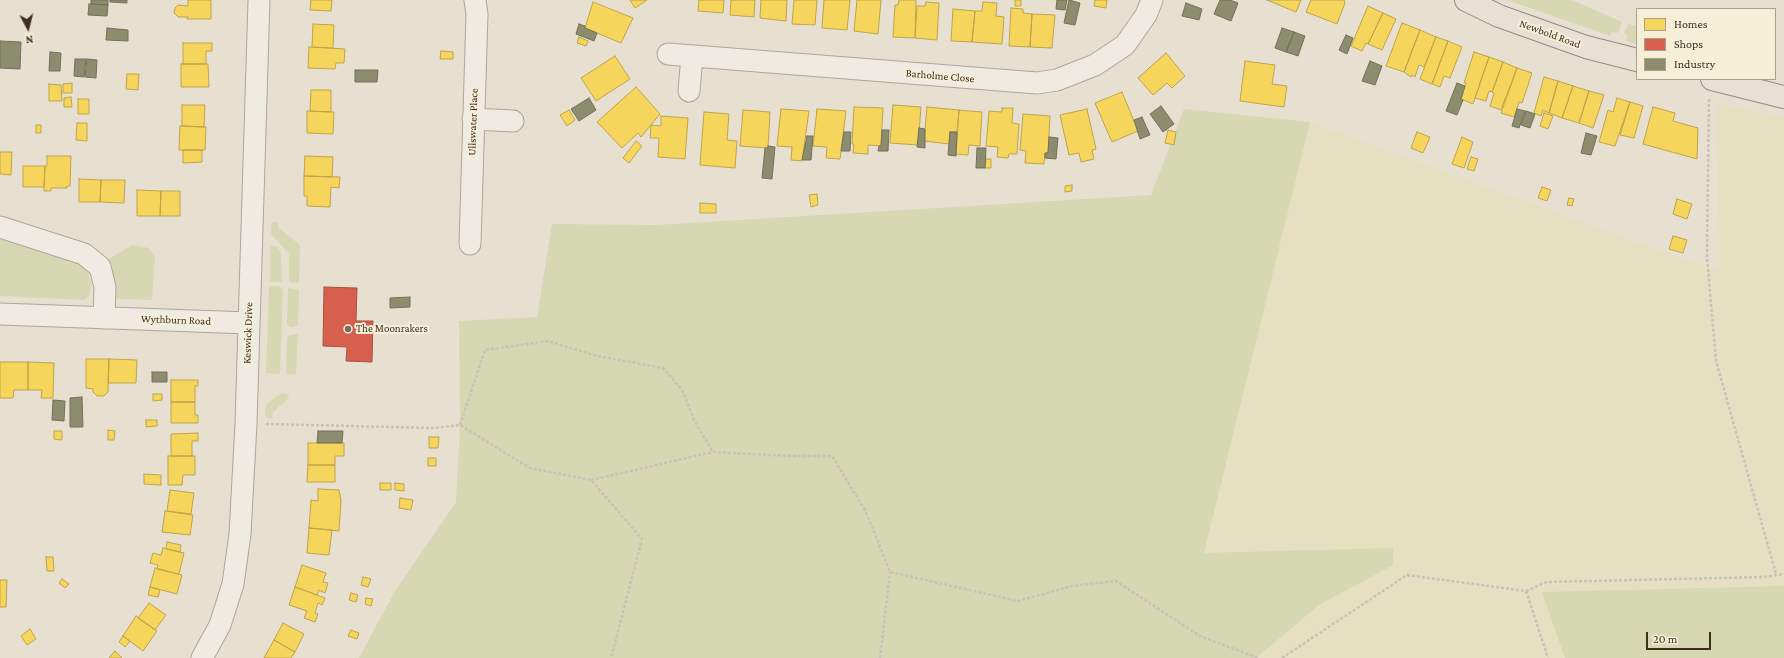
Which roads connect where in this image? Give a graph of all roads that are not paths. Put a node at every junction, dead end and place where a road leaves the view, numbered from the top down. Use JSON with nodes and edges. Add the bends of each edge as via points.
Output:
{"nodes":[{"id":1,"x":259,"y":0,"type":"edge"},
{"id":2,"x":475,"y":0,"type":"edge"},
{"id":3,"x":1152,"y":0,"type":"edge"},
{"id":4,"x":1466,"y":0,"type":"edge"},
{"id":5,"x":668,"y":54,"type":"dead end"},
{"id":6,"x":692,"y":56,"type":"junction"},
{"id":7,"x":1636,"y":60,"type":"edge"},
{"id":8,"x":1710,"y":87,"type":"edge"},
{"id":9,"x":689,"y":91,"type":"dead end"},
{"id":10,"x":1784,"y":97,"type":"edge"},
{"id":11,"x":473,"y":119,"type":"junction"},
{"id":12,"x":512,"y":121,"type":"dead end"},
{"id":13,"x":0,"y":227,"type":"edge"},
{"id":14,"x":470,"y":244,"type":"dead end"},
{"id":15,"x":0,"y":314,"type":"edge"},
{"id":16,"x":104,"y":318,"type":"junction"},
{"id":17,"x":249,"y":323,"type":"junction"},
{"id":18,"x":202,"y":658,"type":"edge"}],
"edges":[{"from":1,"to":17,"type":"street","name":"Keswick Drive"},
{"from":2,"to":11,"type":"street","name":"Ullswater Place"},
{"from":3,"to":6,"type":"street","name":"Barholme Close","via":[[1146,15],[1125,45],[1095,65],[1057,80],[1037,83]]},
{"from":4,"to":7,"type":"main road","name":"Newbold Road","via":[[1499,16],[1586,47]]},
{"from":5,"to":6,"type":"street","name":"Barholme Close"},
{"from":6,"to":9,"type":"street"},
{"from":8,"to":10,"type":"main road"},
{"from":11,"to":12,"type":"street"},
{"from":11,"to":14,"type":"street","name":"Ullswater Place"},
{"from":13,"to":16,"type":"street","via":[[84,254],[100,267],[105,287]]},
{"from":15,"to":16,"type":"street","name":"Wythburn Road"},
{"from":16,"to":17,"type":"street","name":"Wythburn Road"},
{"from":17,"to":18,"type":"street","name":"Keswick Drive","via":[[240,534],[233,584],[220,625]]}]}
